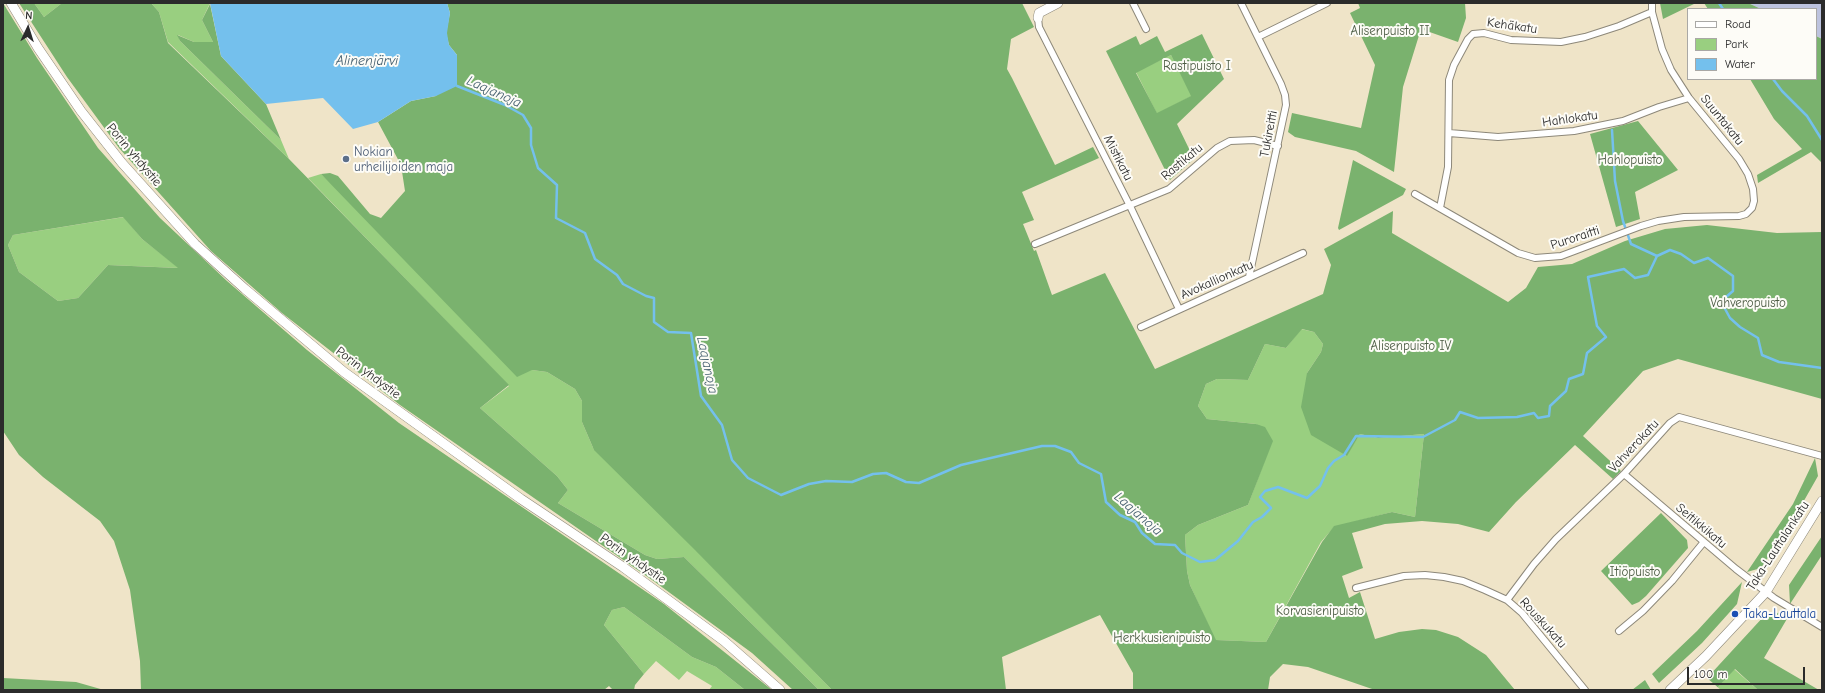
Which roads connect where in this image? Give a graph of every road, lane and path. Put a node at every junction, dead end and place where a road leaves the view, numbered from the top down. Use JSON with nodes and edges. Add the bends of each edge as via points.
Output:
{"nodes":[{"id":1,"x":11,"y":3,"type":"edge"},
{"id":2,"x":1058,"y":3,"type":"edge"},
{"id":3,"x":1133,"y":3,"type":"edge"},
{"id":4,"x":1241,"y":3,"type":"edge"},
{"id":5,"x":1327,"y":3,"type":"edge"},
{"id":6,"x":1652,"y":3,"type":"edge"},
{"id":7,"x":1652,"y":12,"type":"junction"},
{"id":8,"x":1038,"y":18,"type":"joint"},
{"id":9,"x":1146,"y":30,"type":"dead end"},
{"id":10,"x":1258,"y":37,"type":"junction"},
{"id":11,"x":1689,"y":98,"type":"junction"},
{"id":12,"x":1449,"y":134,"type":"junction"},
{"id":13,"x":1278,"y":146,"type":"junction"},
{"id":14,"x":1415,"y":194,"type":"dead end"},
{"id":15,"x":1130,"y":206,"type":"junction"},
{"id":16,"x":1440,"y":208,"type":"junction"},
{"id":17,"x":1752,"y":208,"type":"joint"},
{"id":18,"x":1035,"y":244,"type":"dead end"},
{"id":19,"x":1303,"y":253,"type":"dead end"},
{"id":20,"x":1249,"y":277,"type":"junction"},
{"id":21,"x":1179,"y":309,"type":"junction"},
{"id":22,"x":1141,"y":326,"type":"dead end"},
{"id":23,"x":1822,"y":456,"type":"edge"},
{"id":24,"x":1624,"y":474,"type":"junction"},
{"id":25,"x":1822,"y":501,"type":"edge"},
{"id":26,"x":1703,"y":543,"type":"junction"},
{"id":27,"x":1356,"y":588,"type":"dead end"},
{"id":28,"x":1766,"y":592,"type":"junction"},
{"id":29,"x":1507,"y":600,"type":"junction"},
{"id":30,"x":1822,"y":627,"type":"edge"},
{"id":31,"x":1619,"y":631,"type":"dead end"},
{"id":32,"x":780,"y":690,"type":"edge"},
{"id":33,"x":1585,"y":690,"type":"edge"},
{"id":34,"x":1670,"y":690,"type":"edge"}],
"edges":[{"from":1,"to":32,"type":"main road","name":"Porin yhdystie","via":[[81,111],[122,163],[195,244],[294,332],[344,372],[521,499],[623,567],[724,641]]},
{"from":2,"to":8,"type":"main road","via":[[1039,13]]},
{"from":3,"to":9,"type":"street"},
{"from":4,"to":10,"type":"street","name":"Tukireitti"},
{"from":5,"to":10,"type":"street"},
{"from":6,"to":7,"type":"street","name":"Suuntakatu"},
{"from":7,"to":11,"type":"street","name":"Suuntakatu","via":[[1662,49],[1671,70]]},
{"from":7,"to":12,"type":"street","name":"Kehäkatu","via":[[1620,26],[1560,42],[1511,40],[1484,33],[1472,34],[1464,45],[1449,80]]},
{"from":8,"to":15,"type":"street","name":"Mistikatu","via":[[1040,27]]},
{"from":10,"to":13,"type":"street","name":"Tukireitti","via":[[1285,95],[1285,115]]},
{"from":11,"to":12,"type":"street","name":"Hahlokatu","via":[[1623,121],[1574,131],[1498,137]]},
{"from":11,"to":17,"type":"street","name":"Suuntakatu","via":[[1739,159],[1748,174],[1753,189]]},
{"from":12,"to":16,"type":"street","name":"Kehäkatu","via":[[1448,167]]},
{"from":13,"to":15,"type":"street","name":"Rastikatu","via":[[1254,140],[1230,141],[1217,148],[1169,189]]},
{"from":13,"to":20,"type":"street","name":"Tukireitti"},
{"from":14,"to":16,"type":"street","name":"Puroraitti"},
{"from":15,"to":18,"type":"street","name":"Rastikatu"},
{"from":15,"to":21,"type":"street","name":"Mistikatu"},
{"from":16,"to":17,"type":"street","name":"Puroraitti","via":[[1518,253],[1534,258],[1548,258],[1583,249],[1658,221],[1684,217],[1739,216]]},
{"from":19,"to":20,"type":"street","name":"Avokallionkatu"},
{"from":20,"to":21,"type":"street","name":"Avokallionkatu"},
{"from":21,"to":22,"type":"street","name":"Avokallionkatu"},
{"from":23,"to":24,"type":"street","name":"Vahverokatu","via":[[1679,417],[1670,423]]},
{"from":24,"to":26,"type":"street","name":"Seitikkikatu"},
{"from":24,"to":29,"type":"street","name":"Vahverokatu","via":[[1555,540]]},
{"from":25,"to":28,"type":"main road","name":"Taka-Lauttalankatu"},
{"from":26,"to":28,"type":"street","name":"Seitikkikatu"},
{"from":26,"to":31,"type":"street","via":[[1672,581]]},
{"from":27,"to":29,"type":"street","name":"Rouskukatu","via":[[1404,576],[1444,577],[1463,581]]},
{"from":28,"to":30,"type":"street","name":"Seitikkikatu"},
{"from":28,"to":34,"type":"main road","name":"Taka-Lauttalankatu"},
{"from":29,"to":33,"type":"street","name":"Rouskukatu","via":[[1535,627]]}]}
